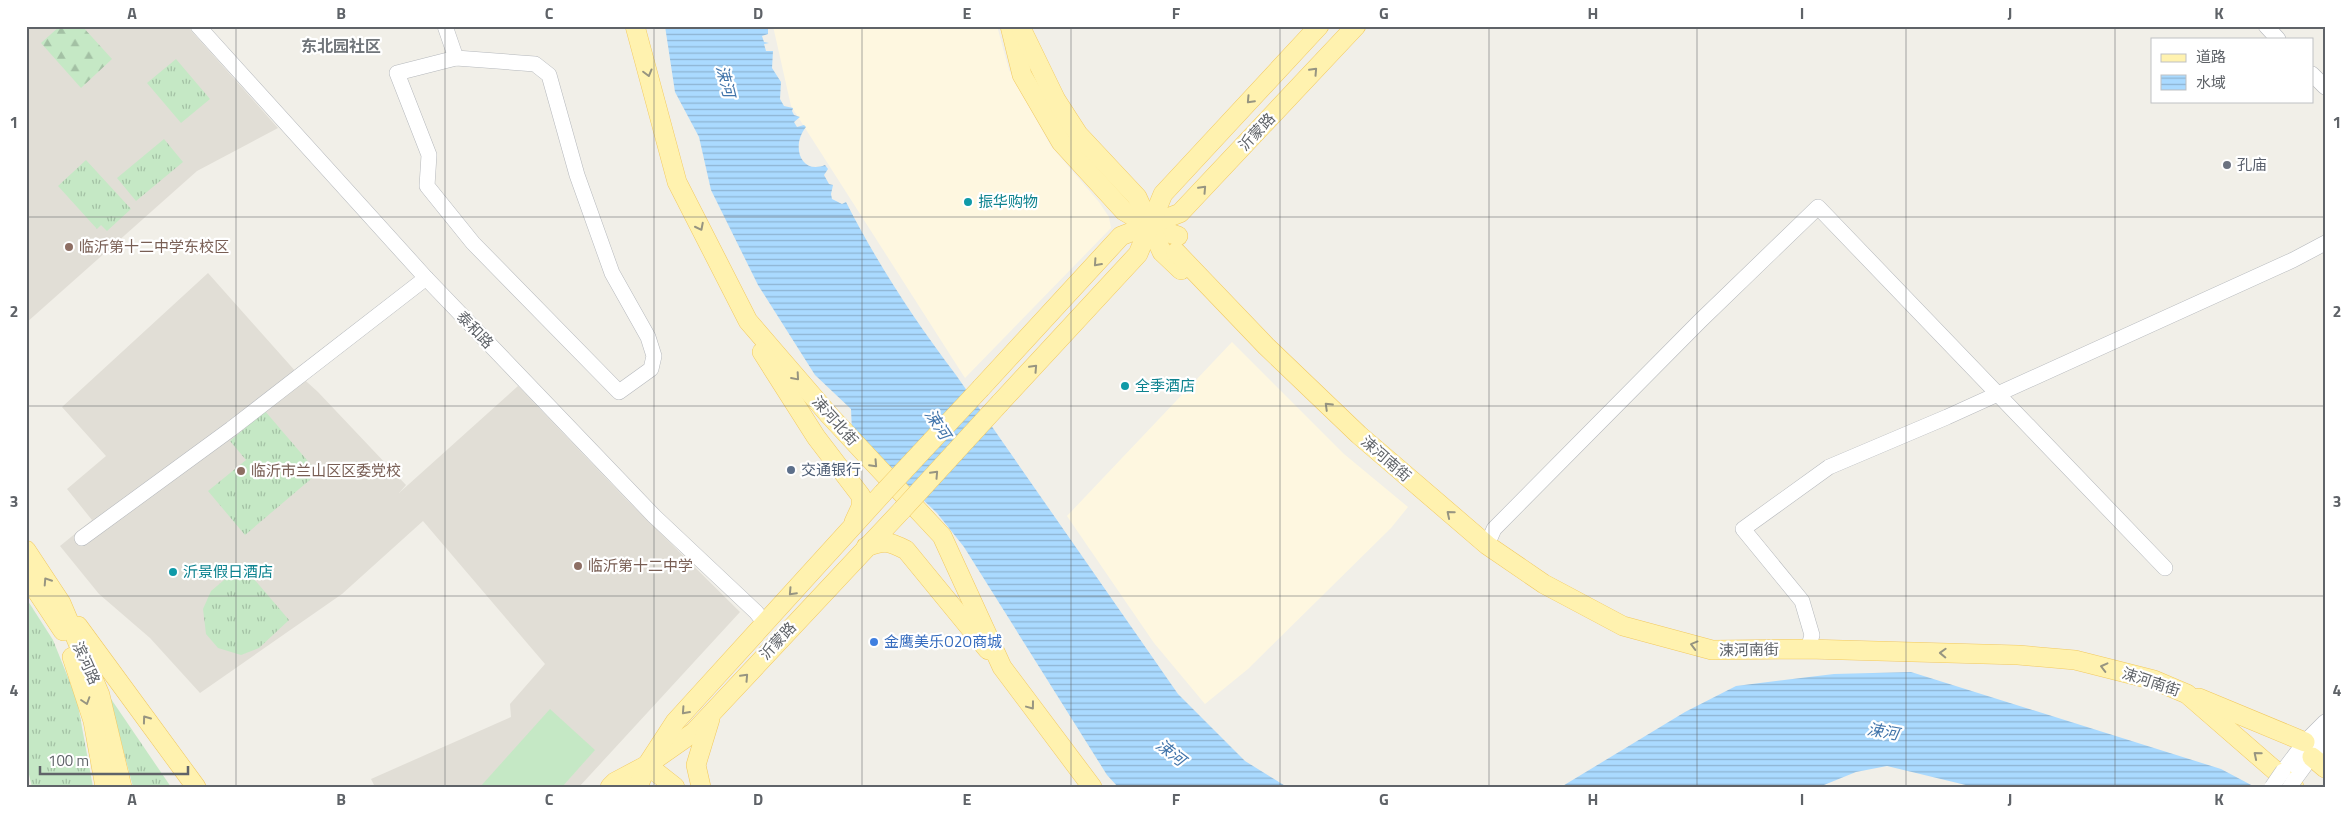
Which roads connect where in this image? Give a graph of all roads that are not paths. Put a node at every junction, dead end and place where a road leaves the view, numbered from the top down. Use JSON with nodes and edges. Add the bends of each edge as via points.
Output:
{"nodes":[{"id":1,"x":198,"y":26,"type":"edge"},
{"id":2,"x":445,"y":26,"type":"edge"},
{"id":3,"x":636,"y":26,"type":"edge"},
{"id":4,"x":1010,"y":26,"type":"edge"},
{"id":5,"x":1015,"y":26,"type":"edge"},
{"id":6,"x":1020,"y":26,"type":"edge"},
{"id":7,"x":1319,"y":26,"type":"edge"},
{"id":8,"x":1356,"y":26,"type":"edge"},
{"id":9,"x":2266,"y":26,"type":"edge"},
{"id":10,"x":2277,"y":38,"type":"edge"},
{"id":11,"x":456,"y":58,"type":"junction"},
{"id":12,"x":2314,"y":76,"type":"edge"},
{"id":13,"x":2325,"y":87,"type":"edge"},
{"id":14,"x":1163,"y":194,"type":"junction"},
{"id":15,"x":1127,"y":202,"type":"junction"},
{"id":16,"x":1180,"y":213,"type":"junction"},
{"id":17,"x":1149,"y":226,"type":"junction"},
{"id":18,"x":1121,"y":236,"type":"junction"},
{"id":19,"x":2325,"y":243,"type":"edge"},
{"id":20,"x":1177,"y":244,"type":"junction"},
{"id":21,"x":426,"y":278,"type":"junction"},
{"id":22,"x":748,"y":321,"type":"junction"},
{"id":23,"x":1293,"y":372,"type":"junction"},
{"id":24,"x":1998,"y":394,"type":"junction"},
{"id":25,"x":829,"y":415,"type":"junction"},
{"id":26,"x":883,"y":493,"type":"junction"},
{"id":27,"x":902,"y":510,"type":"junction"},
{"id":28,"x":852,"y":527,"type":"junction"},
{"id":29,"x":82,"y":538,"type":"dead end"},
{"id":30,"x":1487,"y":545,"type":"junction"},
{"id":31,"x":865,"y":548,"type":"junction"},
{"id":32,"x":26,"y":550,"type":"edge"},
{"id":33,"x":2165,"y":568,"type":"dead end"},
{"id":34,"x":26,"y":575,"type":"edge"},
{"id":35,"x":972,"y":598,"type":"junction"},
{"id":36,"x":61,"y":603,"type":"junction"},
{"id":37,"x":764,"y":622,"type":"junction"},
{"id":38,"x":1808,"y":649,"type":"junction"},
{"id":39,"x":1002,"y":667,"type":"junction"},
{"id":40,"x":2154,"y":680,"type":"junction"},
{"id":41,"x":712,"y":713,"type":"junction"},
{"id":42,"x":2325,"y":722,"type":"edge"},
{"id":43,"x":2233,"y":735,"type":"junction"},
{"id":44,"x":2315,"y":751,"type":"edge"},
{"id":45,"x":647,"y":765,"type":"junction"},
{"id":46,"x":2291,"y":781,"type":"edge"},
{"id":47,"x":105,"y":787,"type":"edge"},
{"id":48,"x":122,"y":787,"type":"edge"},
{"id":49,"x":196,"y":787,"type":"edge"},
{"id":50,"x":610,"y":787,"type":"edge"},
{"id":51,"x":638,"y":787,"type":"edge"},
{"id":52,"x":662,"y":787,"type":"edge"},
{"id":53,"x":675,"y":787,"type":"edge"},
{"id":54,"x":701,"y":787,"type":"edge"},
{"id":55,"x":1092,"y":787,"type":"edge"},
{"id":56,"x":2272,"y":787,"type":"edge"}],
"edges":[{"from":1,"to":21,"type":"street","name":"泰和路"},
{"from":2,"to":11,"type":"street"},
{"from":3,"to":22,"type":"main road","name":"涑河北街","one_way":true,"via":[[677,182]]},
{"from":4,"to":15,"type":"main road","via":[[1022,75],[1061,142]]},
{"from":5,"to":15,"type":"main road","via":[[1027,63],[1050,108],[1076,145]]},
{"from":6,"to":15,"type":"main road","via":[[1056,100]]},
{"from":7,"to":14,"type":"main road","name":"沂蒙路","one_way":true},
{"from":16,"to":8,"type":"main road","name":"沂蒙路","one_way":true},
{"from":9,"to":10,"type":"street"},
{"from":11,"to":11,"type":"street","via":[[397,73],[429,155],[427,186],[473,243],[619,392],[651,369],[654,356],[648,337],[612,272],[576,175],[549,75],[535,64]]},
{"from":12,"to":13,"type":"street"},
{"from":14,"to":15,"type":"main road"},
{"from":14,"to":17,"type":"main road","name":"沂蒙路"},
{"from":15,"to":17,"type":"main road"},
{"from":15,"to":18,"type":"main road"},
{"from":16,"to":17,"type":"main road","name":"沂蒙路"},
{"from":16,"to":20,"type":"main road"},
{"from":17,"to":18,"type":"main road","name":"沂蒙路"},
{"from":17,"to":20,"type":"main road"},
{"from":17,"to":23,"type":"main road","via":[[1162,252],[1265,359]]},
{"from":27,"to":17,"type":"main road","name":"沂蒙路","one_way":true,"bridge":true,"via":[[1138,254]]},
{"from":18,"to":26,"type":"main road","name":"沂蒙路","one_way":true,"bridge":true},
{"from":19,"to":24,"type":"street"},
{"from":20,"to":23,"type":"main road","name":"涑河南街","via":[[1266,346]]},
{"from":20,"to":23,"type":"main road","via":[[1278,344]]},
{"from":21,"to":29,"type":"street","via":[[231,429]]},
{"from":21,"to":37,"type":"street","name":"泰和路","via":[[654,516]]},
{"from":22,"to":25,"type":"main road","name":"涑河北街","one_way":true},
{"from":22,"to":28,"type":"main road","via":[[755,342],[816,437],[861,496],[861,506]]},
{"from":30,"to":23,"type":"main road","name":"涑河南街","one_way":true,"via":[[1359,435]]},
{"from":24,"to":30,"type":"street","via":[[1818,207],[1494,529]]},
{"from":24,"to":33,"type":"street"},
{"from":24,"to":38,"type":"street","via":[[1829,467],[1743,529],[1802,601],[1812,635]]},
{"from":25,"to":26,"type":"main road","via":[[811,411],[808,417],[860,486],[866,491]]},
{"from":25,"to":35,"type":"main road","name":"涑河北街","one_way":true,"via":[[942,536]]},
{"from":26,"to":28,"type":"main road","name":"沂蒙路"},
{"from":27,"to":31,"type":"main road","name":"沂蒙路"},
{"from":27,"to":35,"type":"main road","via":[[896,534],[956,606],[968,607]]},
{"from":28,"to":37,"type":"main road","name":"沂蒙路","one_way":true},
{"from":38,"to":30,"type":"main road","name":"涑河南街","one_way":true,"via":[[1712,650],[1623,626],[1544,584]]},
{"from":31,"to":39,"type":"main road","via":[[882,541],[906,550]]},
{"from":41,"to":31,"type":"main road","name":"沂蒙路","one_way":true},
{"from":36,"to":32,"type":"main road","name":"滨河路","one_way":true},
{"from":34,"to":47,"type":"main road","name":"滨河路","one_way":true,"via":[[63,629],[93,721]]},
{"from":35,"to":39,"type":"main road","name":"涑河北街"},
{"from":36,"to":48,"type":"main road","name":"滨河路","via":[[100,695]]},
{"from":49,"to":36,"type":"main road","one_way":true},
{"from":37,"to":45,"type":"main road","name":"沂蒙路","one_way":true,"via":[[675,722]]},
{"from":40,"to":38,"type":"main road","name":"涑河南街","one_way":true,"via":[[2075,660],[2018,655]]},
{"from":39,"to":55,"type":"main road","name":"涑河北街","one_way":true},
{"from":40,"to":43,"type":"main road","name":"涑河南街","via":[[2188,694]]},
{"from":40,"to":44,"type":"main road"},
{"from":41,"to":45,"type":"main road","name":"沂蒙路","via":[[694,732]]},
{"from":41,"to":54,"type":"main road","via":[[696,765]]},
{"from":42,"to":44,"type":"street"},
{"from":43,"to":44,"type":"main road","via":[[2234,725],[2240,720]]},
{"from":46,"to":43,"type":"main road","name":"涑河南街","one_way":true},
{"from":44,"to":46,"type":"street"},
{"from":45,"to":50,"type":"main road","name":"沂蒙路"},
{"from":45,"to":51,"type":"main road","name":"沂蒙路"},
{"from":45,"to":52,"type":"main road"},
{"from":45,"to":53,"type":"main road"},
{"from":46,"to":56,"type":"street","bridge":true}]}
